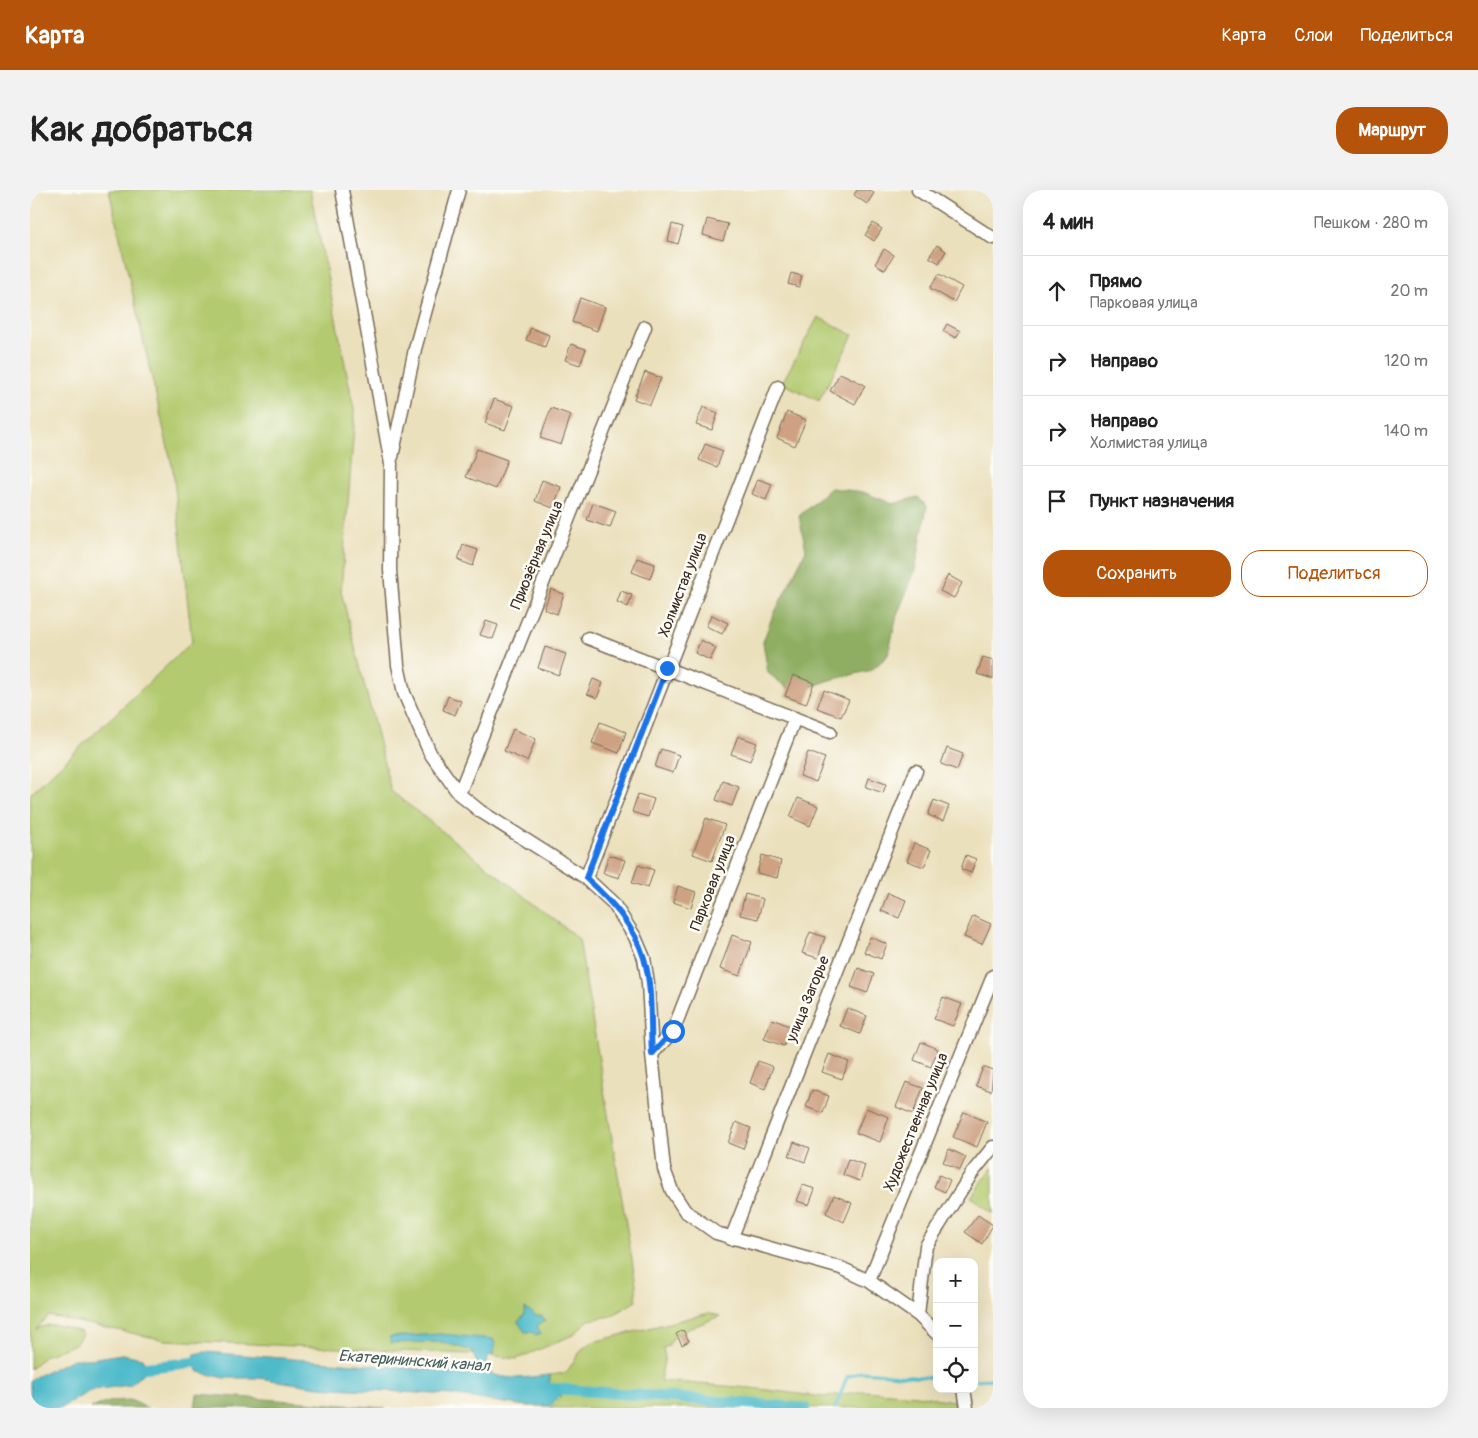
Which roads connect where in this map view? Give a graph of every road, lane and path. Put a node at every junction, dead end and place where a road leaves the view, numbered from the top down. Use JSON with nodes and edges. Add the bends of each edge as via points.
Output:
{"nodes":[{"id":1,"x":342,"y":190,"type":"edge"},
{"id":2,"x":460,"y":190,"type":"edge"},
{"id":3,"x":918,"y":190,"type":"edge"},
{"id":4,"x":993,"y":238,"type":"edge"},
{"id":5,"x":645,"y":328,"type":"dead end"},
{"id":6,"x":778,"y":387,"type":"dead end"},
{"id":7,"x":391,"y":464,"type":"junction"},
{"id":8,"x":588,"y":638,"type":"dead end"},
{"id":9,"x":667,"y":668,"type":"junction"},
{"id":10,"x":795,"y":718,"type":"junction"},
{"id":11,"x":830,"y":732,"type":"dead end"},
{"id":12,"x":916,"y":771,"type":"dead end"},
{"id":13,"x":459,"y":794,"type":"junction"},
{"id":14,"x":586,"y":878,"type":"junction"},
{"id":15,"x":993,"y":976,"type":"edge"},
{"id":16,"x":652,"y":1054,"type":"junction"},
{"id":17,"x":993,"y":1147,"type":"edge"},
{"id":18,"x":731,"y":1239,"type":"junction"},
{"id":19,"x":869,"y":1281,"type":"junction"},
{"id":20,"x":918,"y":1315,"type":"junction"},
{"id":21,"x":933,"y":1330,"type":"edge"},
{"id":22,"x":965,"y":1393,"type":"edge"},
{"id":23,"x":967,"y":1408,"type":"edge"}],
"edges":[{"from":1,"to":7,"type":"street"},
{"from":2,"to":7,"type":"street","via":[[415,349]]},
{"from":3,"to":4,"type":"street"},
{"from":5,"to":13,"type":"street","name":"Приозёрная улица"},
{"from":6,"to":9,"type":"street","name":"Холмистая улица"},
{"from":7,"to":13,"type":"street","via":[[390,570],[398,665],[417,727],[430,753]]},
{"from":8,"to":9,"type":"street"},
{"from":9,"to":10,"type":"street"},
{"from":9,"to":14,"type":"street","name":"Холмистая улица"},
{"from":10,"to":11,"type":"street"},
{"from":10,"to":16,"type":"street","name":"Парковая улица","via":[[673,1031]]},
{"from":12,"to":18,"type":"street","name":"улица Загорье"},
{"from":13,"to":14,"type":"street","via":[[511,832]]},
{"from":14,"to":16,"type":"street","via":[[613,903],[644,958]]},
{"from":15,"to":19,"type":"street","name":"Художественная улица"},
{"from":16,"to":18,"type":"street","via":[[664,1169],[672,1191],[685,1211],[701,1224]]},
{"from":17,"to":20,"type":"street","via":[[972,1173],[926,1246]]},
{"from":18,"to":19,"type":"street","via":[[840,1268]]},
{"from":19,"to":20,"type":"street"},
{"from":20,"to":21,"type":"street"},
{"from":22,"to":23,"type":"street"}]}
